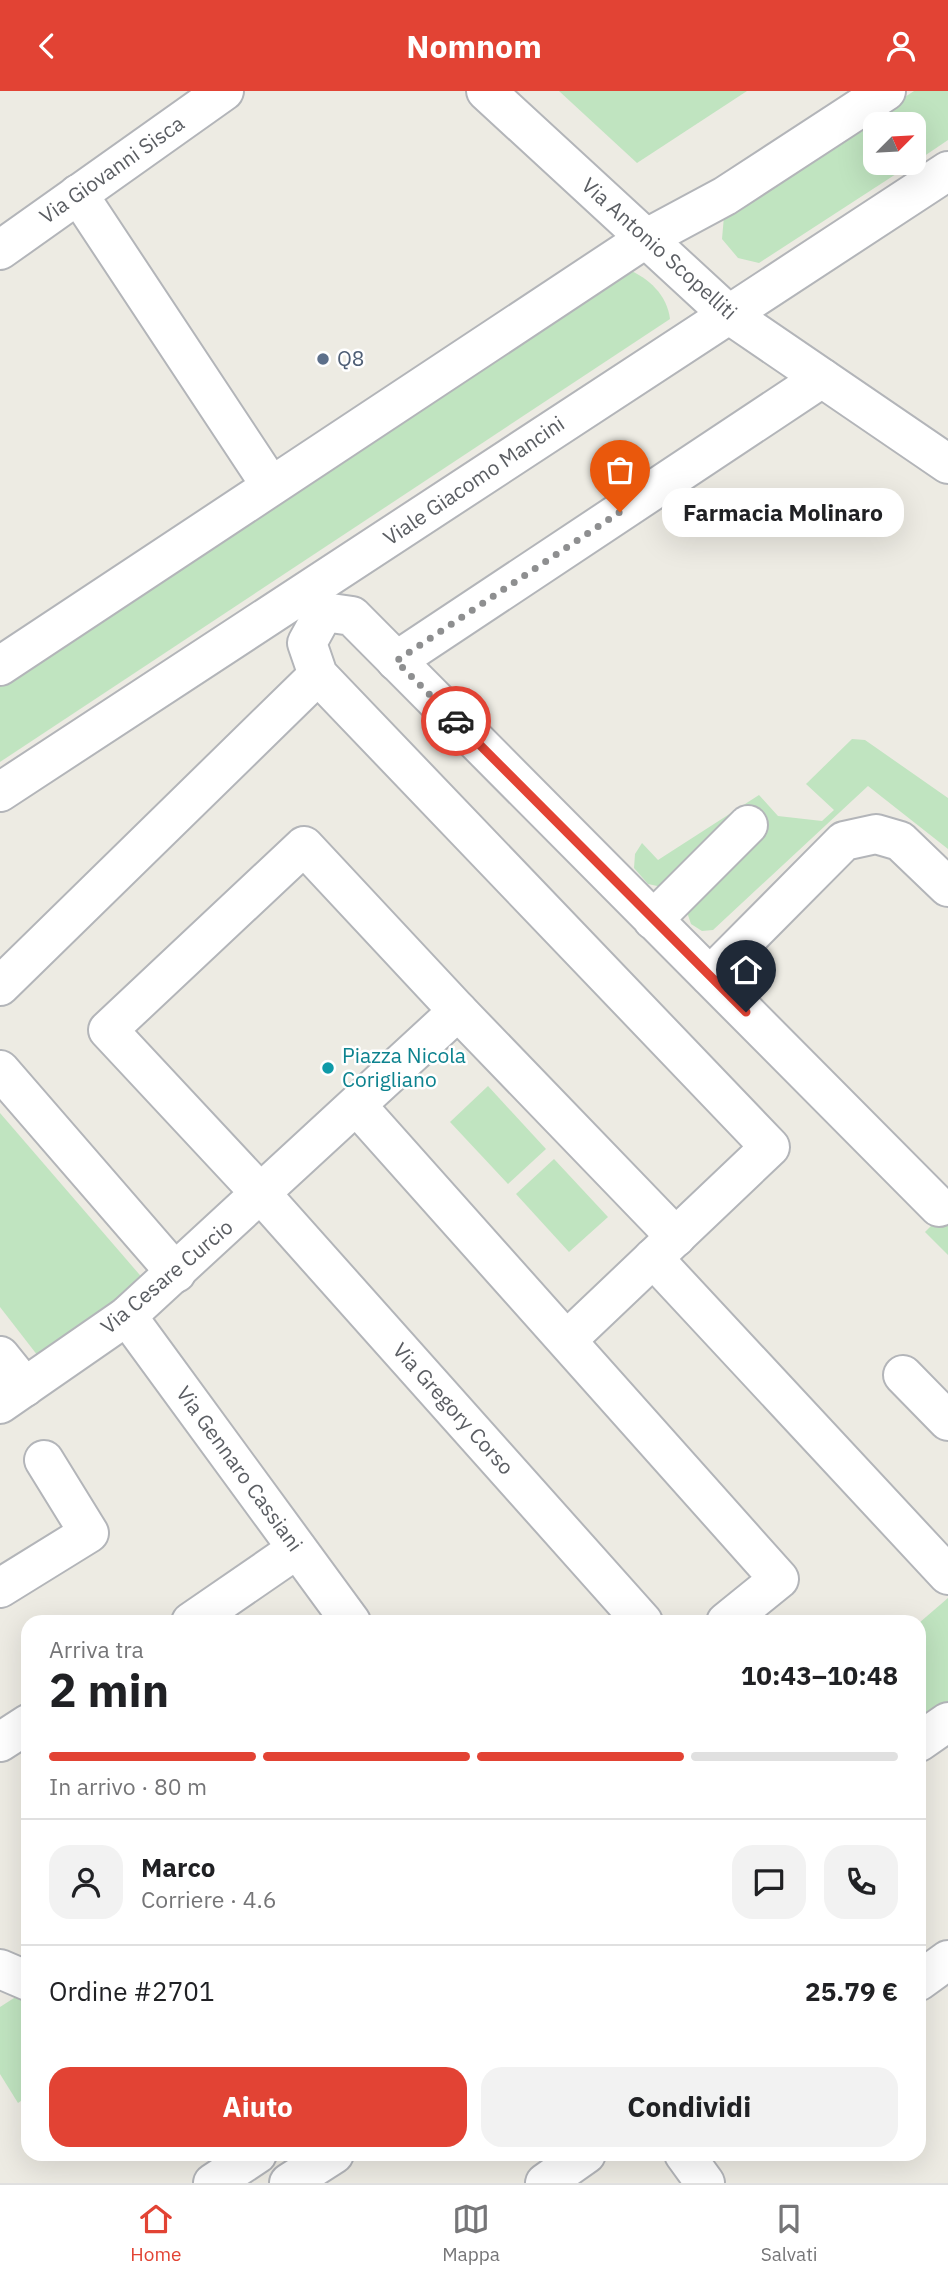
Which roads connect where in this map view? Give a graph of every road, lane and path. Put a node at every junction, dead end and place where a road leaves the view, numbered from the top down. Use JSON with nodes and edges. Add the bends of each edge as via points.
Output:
{"nodes":[{"id":1,"x":224,"y":91,"type":"edge"},
{"id":2,"x":486,"y":91,"type":"edge"},
{"id":3,"x":862,"y":97,"type":"edge"},
{"id":4,"x":948,"y":171,"type":"edge"},
{"id":5,"x":78,"y":194,"type":"junction"},
{"id":6,"x":645,"y":239,"type":"junction"},
{"id":7,"x":0,"y":250,"type":"edge"},
{"id":8,"x":727,"y":313,"type":"junction"},
{"id":9,"x":822,"y":377,"type":"junction"},
{"id":10,"x":948,"y":464,"type":"edge"},
{"id":11,"x":271,"y":487,"type":"junction"},
{"id":12,"x":316,"y":601,"type":"junction"},
{"id":13,"x":396,"y":661,"type":"junction"},
{"id":14,"x":0,"y":666,"type":"edge"},
{"id":15,"x":318,"y":675,"type":"junction"},
{"id":16,"x":0,"y":792,"type":"edge"},
{"id":17,"x":748,"y":825,"type":"dead end"},
{"id":18,"x":948,"y":887,"type":"edge"},
{"id":19,"x":653,"y":919,"type":"junction"},
{"id":20,"x":710,"y":976,"type":"junction"},
{"id":21,"x":0,"y":986,"type":"edge"},
{"id":22,"x":458,"y":1011,"type":"junction"},
{"id":23,"x":0,"y":1070,"type":"edge"},
{"id":24,"x":357,"y":1106,"type":"junction"},
{"id":25,"x":938,"y":1193,"type":"edge"},
{"id":26,"x":262,"y":1195,"type":"junction"},
{"id":27,"x":664,"y":1247,"type":"junction"},
{"id":28,"x":176,"y":1273,"type":"junction"},
{"id":29,"x":127,"y":1316,"type":"junction"},
{"id":30,"x":567,"y":1340,"type":"junction"},
{"id":31,"x":0,"y":1356,"type":"edge"},
{"id":32,"x":903,"y":1375,"type":"dead end"},
{"id":33,"x":12,"y":1396,"type":"edge"},
{"id":34,"x":948,"y":1421,"type":"edge"},
{"id":35,"x":44,"y":1460,"type":"dead end"},
{"id":36,"x":297,"y":1549,"type":"junction"},
{"id":37,"x":948,"y":1574,"type":"edge"},
{"id":38,"x":0,"y":1588,"type":"edge"},
{"id":39,"x":201,"y":1615,"type":"edge"},
{"id":40,"x":346,"y":1615,"type":"edge"},
{"id":41,"x":637,"y":1615,"type":"edge"},
{"id":42,"x":735,"y":1615,"type":"edge"},
{"id":43,"x":948,"y":1722,"type":"edge"},
{"id":44,"x":21,"y":1728,"type":"edge"},
{"id":45,"x":926,"y":1737,"type":"edge"},
{"id":46,"x":0,"y":1742,"type":"edge"},
{"id":47,"x":948,"y":1960,"type":"edge"},
{"id":48,"x":0,"y":1969,"type":"edge"},
{"id":49,"x":926,"y":1976,"type":"edge"},
{"id":50,"x":21,"y":1978,"type":"edge"},
{"id":51,"x":241,"y":2161,"type":"edge"},
{"id":52,"x":323,"y":2161,"type":"edge"},
{"id":53,"x":576,"y":2161,"type":"edge"},
{"id":54,"x":689,"y":2161,"type":"edge"},
{"id":55,"x":217,"y":2171,"type":"edge"},
{"id":56,"x":289,"y":2183,"type":"edge"},
{"id":57,"x":545,"y":2183,"type":"edge"},
{"id":58,"x":705,"y":2183,"type":"edge"}],
"edges":[{"from":1,"to":5,"type":"street","name":"Via Giovanni Sisca"},
{"from":2,"to":6,"type":"street","name":"Via Antonio Scopelliti"},
{"from":3,"to":6,"type":"street","via":[[725,196]]},
{"from":4,"to":8,"type":"street","name":"Viale Giacomo Mancini"},
{"from":5,"to":7,"type":"street","name":"Via Giovanni Sisca"},
{"from":5,"to":11,"type":"street"},
{"from":6,"to":8,"type":"street","name":"Via Antonio Scopelliti"},
{"from":6,"to":11,"type":"street"},
{"from":8,"to":9,"type":"street","name":"Via Antonio Scopelliti"},
{"from":8,"to":12,"type":"street","name":"Viale Giacomo Mancini"},
{"from":9,"to":10,"type":"street","name":"Via Antonio Scopelliti"},
{"from":9,"to":13,"type":"street"},
{"from":11,"to":14,"type":"street"},
{"from":12,"to":13,"type":"street","via":[[352,615]]},
{"from":12,"to":15,"type":"street","via":[[307,643]]},
{"from":12,"to":16,"type":"street","name":"Viale Giacomo Mancini"},
{"from":13,"to":19,"type":"street"},
{"from":15,"to":21,"type":"street"},
{"from":15,"to":27,"type":"street","via":[[770,1147]]},
{"from":17,"to":19,"type":"street"},
{"from":18,"to":20,"type":"street","via":[[900,841],[876,834],[845,841]]},
{"from":19,"to":20,"type":"street"},
{"from":20,"to":25,"type":"street"},
{"from":22,"to":24,"type":"street"},
{"from":22,"to":26,"type":"street","via":[[304,846],[108,1030]]},
{"from":22,"to":27,"type":"street"},
{"from":23,"to":28,"type":"street"},
{"from":24,"to":26,"type":"street"},
{"from":24,"to":30,"type":"street"},
{"from":26,"to":28,"type":"street","name":"Via Cesare Curcio"},
{"from":26,"to":41,"type":"street","name":"Via Gregory Corso"},
{"from":27,"to":30,"type":"street"},
{"from":27,"to":37,"type":"street"},
{"from":28,"to":29,"type":"street","name":"Via Cesare Curcio"},
{"from":29,"to":33,"type":"street","name":"Via Cesare Curcio"},
{"from":29,"to":36,"type":"street","name":"Via Gennaro Cassiani"},
{"from":30,"to":42,"type":"street","via":[[779,1580]]},
{"from":31,"to":33,"type":"street"},
{"from":32,"to":34,"type":"street"},
{"from":35,"to":38,"type":"street","via":[[89,1533]]},
{"from":36,"to":39,"type":"street"},
{"from":36,"to":40,"type":"street","name":"Via Gennaro Cassiani"},
{"from":43,"to":45,"type":"street"},
{"from":44,"to":46,"type":"street"},
{"from":47,"to":49,"type":"street"},
{"from":48,"to":50,"type":"street"},
{"from":51,"to":55,"type":"street"},
{"from":52,"to":56,"type":"street"},
{"from":53,"to":57,"type":"street"},
{"from":54,"to":58,"type":"street"}]}
